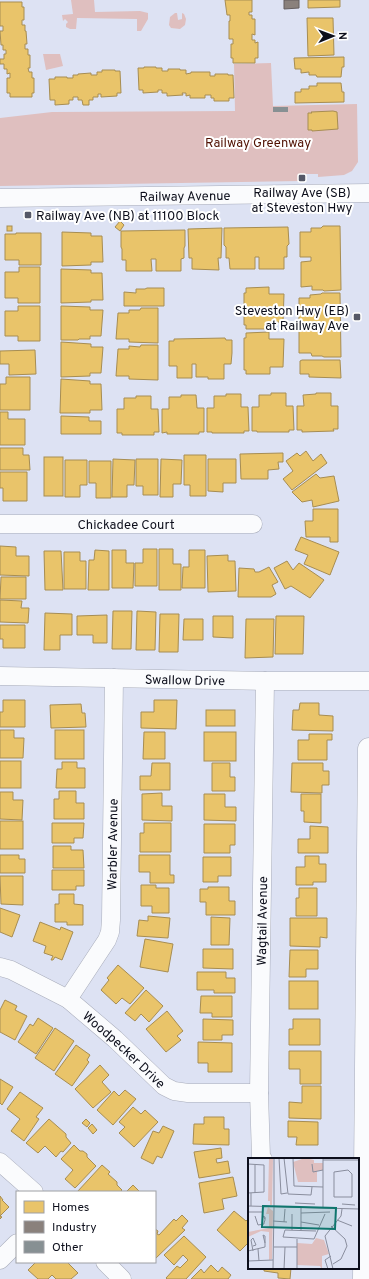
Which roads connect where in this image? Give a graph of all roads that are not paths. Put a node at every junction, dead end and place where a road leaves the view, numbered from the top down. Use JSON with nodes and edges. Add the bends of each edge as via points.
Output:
{"nodes":[{"id":1,"x":369,"y":193,"type":"edge"},
{"id":2,"x":0,"y":198,"type":"edge"},
{"id":3,"x":0,"y":524,"type":"edge"},
{"id":4,"x":252,"y":524,"type":"dead end"},
{"id":5,"x":0,"y":676,"type":"edge"},
{"id":6,"x":114,"y":678,"type":"junction"},
{"id":7,"x":265,"y":681,"type":"junction"},
{"id":8,"x":369,"y":681,"type":"edge"},
{"id":9,"x":369,"y":749,"type":"edge"},
{"id":10,"x":0,"y":967,"type":"edge"},
{"id":11,"x":68,"y":999,"type":"junction"},
{"id":12,"x":367,"y":1057,"type":"edge"},
{"id":13,"x":259,"y":1093,"type":"junction"},
{"id":14,"x":262,"y":1158,"type":"edge"},
{"id":15,"x":0,"y":1162,"type":"edge"},
{"id":16,"x":33,"y":1191,"type":"edge"},
{"id":17,"x":16,"y":1244,"type":"edge"},
{"id":18,"x":0,"y":1260,"type":"edge"},
{"id":19,"x":106,"y":1263,"type":"edge"},
{"id":20,"x":122,"y":1279,"type":"edge"},
{"id":21,"x":364,"y":1279,"type":"edge"}],
"edges":[{"from":1,"to":2,"type":"street","name":"Railway Avenue"},
{"from":3,"to":4,"type":"street","name":"Chickadee Court"},
{"from":5,"to":6,"type":"street","name":"Swallow Drive"},
{"from":6,"to":7,"type":"street","name":"Swallow Drive"},
{"from":6,"to":11,"type":"street","name":"Warbler Avenue","via":[[112,920],[110,932],[102,948]]},
{"from":7,"to":8,"type":"street","name":"Swallow Drive"},
{"from":7,"to":13,"type":"street","name":"Wagtail Avenue"},
{"from":9,"to":12,"type":"main road"},
{"from":10,"to":11,"type":"street","name":"Woodpecker Drive"},
{"from":11,"to":13,"type":"street","name":"Woodpecker Drive","via":[[164,1086],[174,1091]]},
{"from":12,"to":21,"type":"main road"},
{"from":13,"to":14,"type":"street","name":"Wagtail Avenue"},
{"from":15,"to":16,"type":"street"},
{"from":17,"to":18,"type":"street"},
{"from":19,"to":20,"type":"street"}]}
